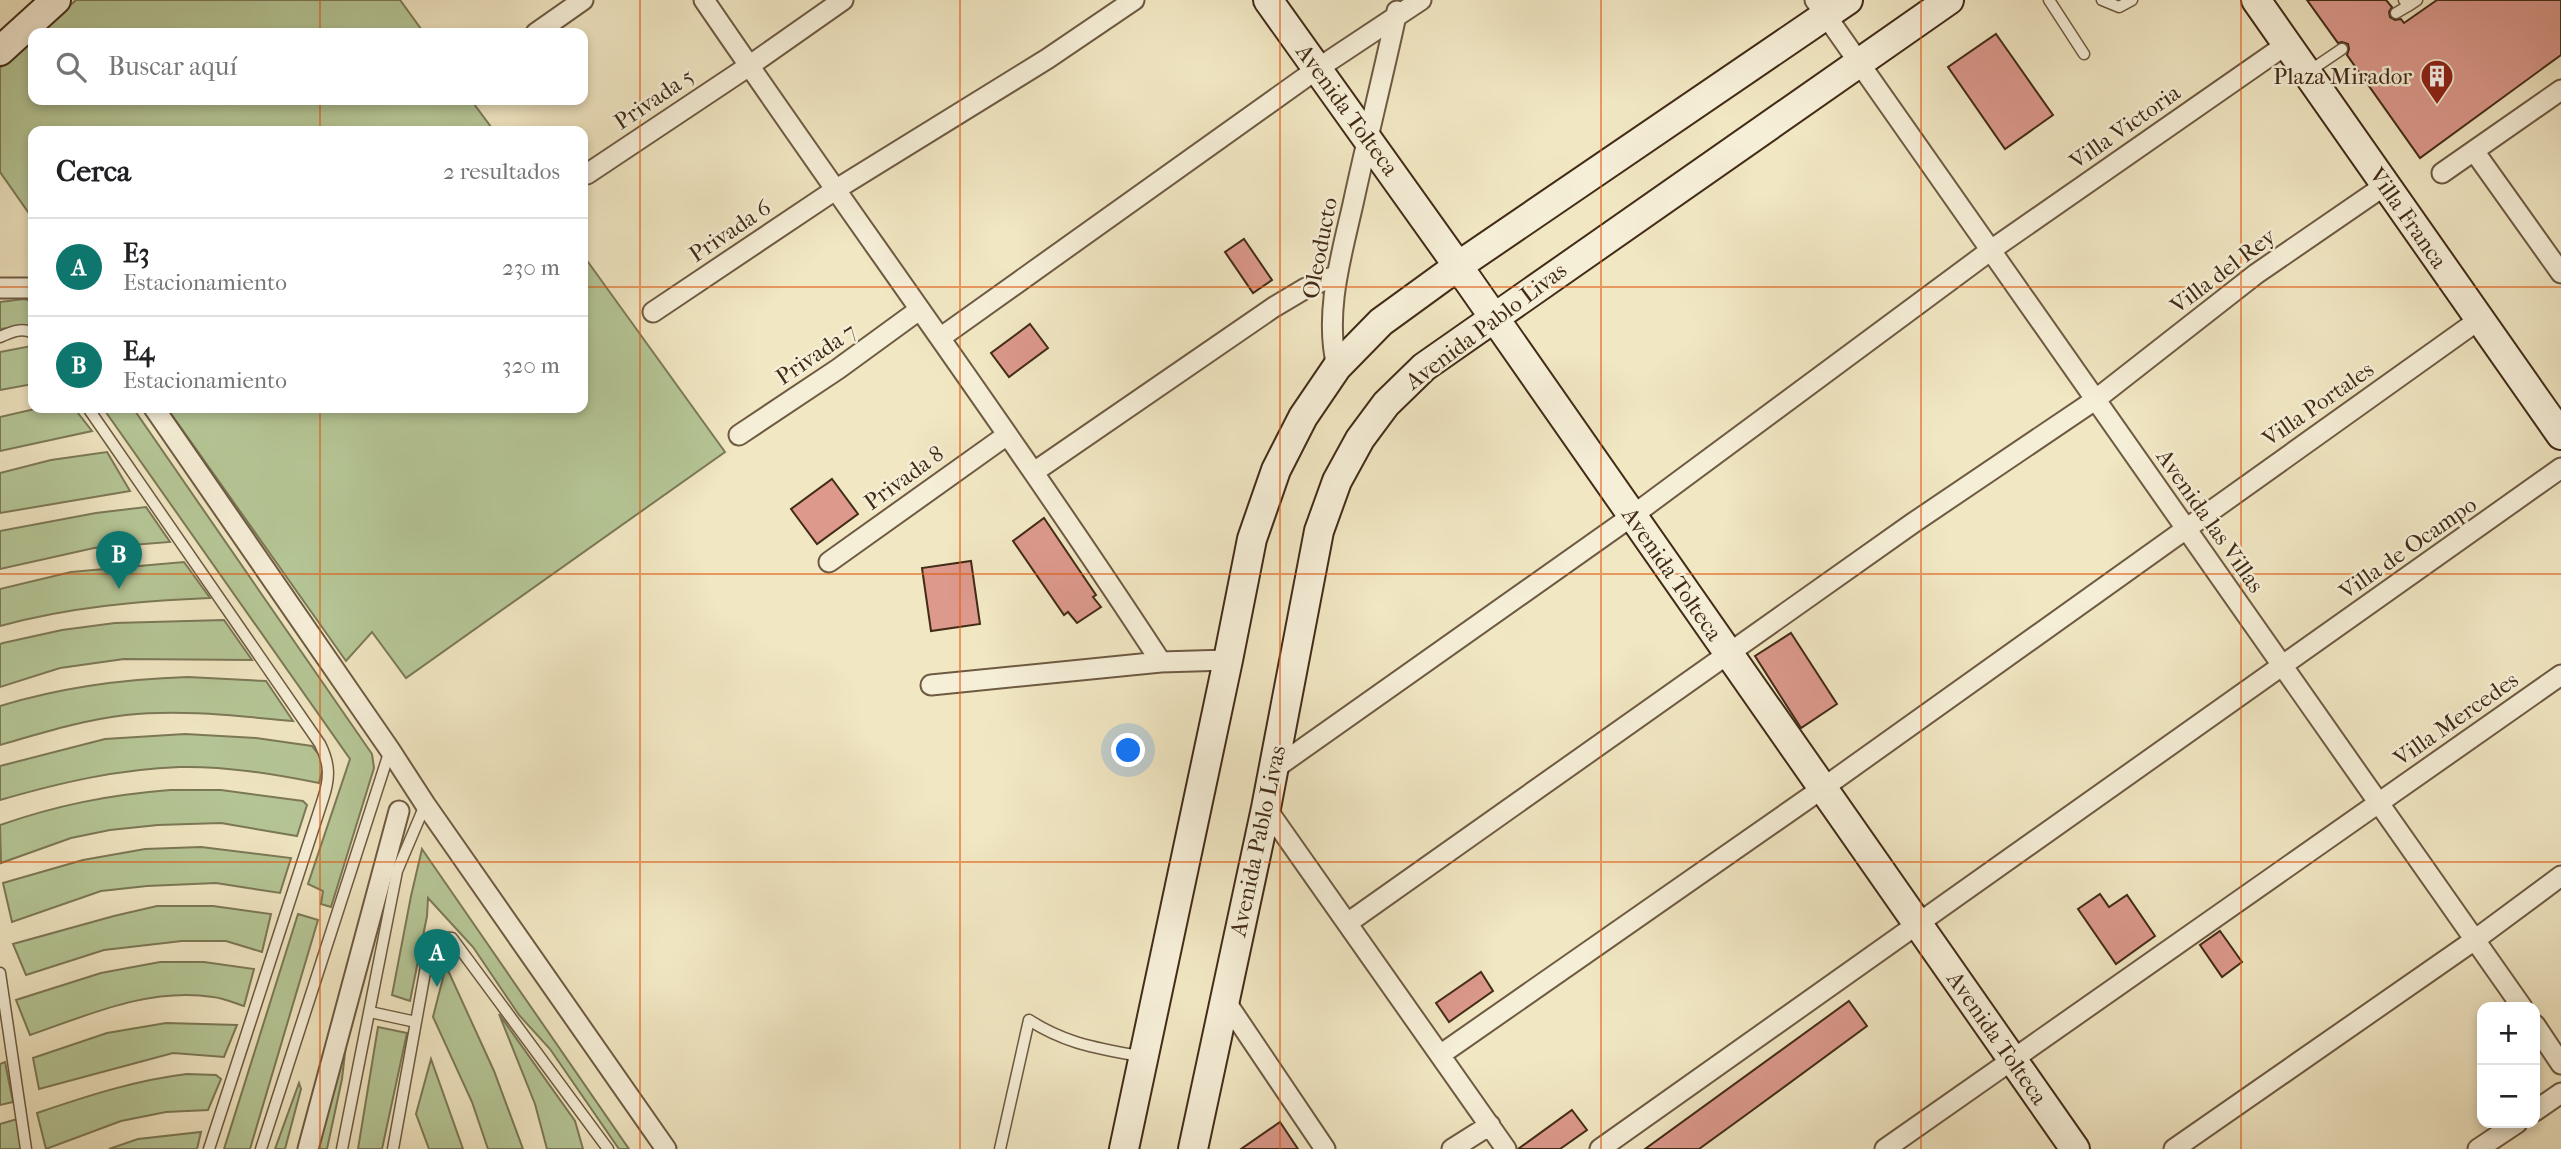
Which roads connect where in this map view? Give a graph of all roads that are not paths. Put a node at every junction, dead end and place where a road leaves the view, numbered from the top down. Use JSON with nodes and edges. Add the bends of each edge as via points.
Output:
{"nodes":[{"id":1,"x":56,"y":0,"type":"edge"},
{"id":2,"x":583,"y":0,"type":"edge"},
{"id":3,"x":704,"y":0,"type":"edge"},
{"id":4,"x":843,"y":0,"type":"edge"},
{"id":5,"x":1134,"y":0,"type":"edge"},
{"id":6,"x":1268,"y":0,"type":"edge"},
{"id":7,"x":1421,"y":0,"type":"edge"},
{"id":8,"x":1949,"y":0,"type":"edge"},
{"id":9,"x":2049,"y":0,"type":"edge"},
{"id":10,"x":2102,"y":0,"type":"edge"},
{"id":11,"x":2132,"y":0,"type":"edge"},
{"id":12,"x":2256,"y":0,"type":"edge"},
{"id":13,"x":2410,"y":2,"type":"edge"},
{"id":14,"x":1829,"y":5,"type":"edge"},
{"id":15,"x":1398,"y":9,"type":"edge"},
{"id":16,"x":2396,"y":13,"type":"dead end"},
{"id":17,"x":543,"y":28,"type":"edge"},
{"id":18,"x":2287,"y":44,"type":"junction"},
{"id":19,"x":2342,"y":49,"type":"dead end"},
{"id":20,"x":0,"y":51,"type":"edge"},
{"id":21,"x":2084,"y":54,"type":"dead end"},
{"id":22,"x":1859,"y":62,"type":"junction"},
{"id":23,"x":749,"y":66,"type":"junction"},
{"id":24,"x":1317,"y":69,"type":"junction"},
{"id":25,"x":2307,"y":73,"type":"junction"},
{"id":26,"x":2561,"y":90,"type":"edge"},
{"id":27,"x":1367,"y":138,"type":"junction"},
{"id":28,"x":2474,"y":151,"type":"junction"},
{"id":29,"x":588,"y":173,"type":"edge"},
{"id":30,"x":2442,"y":173,"type":"dead end"},
{"id":31,"x":2384,"y":186,"type":"junction"},
{"id":32,"x":835,"y":190,"type":"junction"},
{"id":33,"x":1991,"y":250,"type":"junction"},
{"id":34,"x":1458,"y":266,"type":"junction"},
{"id":35,"x":2561,"y":273,"type":"edge"},
{"id":36,"x":1337,"y":275,"type":"junction"},
{"id":37,"x":0,"y":288,"type":"edge"},
{"id":38,"x":28,"y":288,"type":"edge"},
{"id":39,"x":919,"y":310,"type":"junction"},
{"id":40,"x":653,"y":312,"type":"dead end"},
{"id":41,"x":1493,"y":317,"type":"junction"},
{"id":42,"x":2480,"y":319,"type":"junction"},
{"id":43,"x":28,"y":331,"type":"edge"},
{"id":44,"x":0,"y":337,"type":"edge"},
{"id":45,"x":940,"y":338,"type":"junction"},
{"id":46,"x":1337,"y":367,"type":"junction"},
{"id":47,"x":2095,"y":400,"type":"junction"},
{"id":48,"x":91,"y":413,"type":"edge"},
{"id":49,"x":156,"y":413,"type":"edge"},
{"id":50,"x":739,"y":435,"type":"dead end"},
{"id":51,"x":1007,"y":435,"type":"junction"},
{"id":52,"x":2561,"y":435,"type":"edge"},
{"id":53,"x":2561,"y":468,"type":"edge"},
{"id":54,"x":1034,"y":472,"type":"junction"},
{"id":55,"x":1632,"y":516,"type":"junction"},
{"id":56,"x":2185,"y":528,"type":"junction"},
{"id":57,"x":830,"y":562,"type":"dead end"},
{"id":58,"x":1728,"y":653,"type":"junction"},
{"id":59,"x":1228,"y":660,"type":"junction"},
{"id":60,"x":1161,"y":662,"type":"junction"},
{"id":61,"x":2282,"y":666,"type":"junction"},
{"id":62,"x":2561,"y":674,"type":"edge"},
{"id":63,"x":931,"y":685,"type":"dead end"},
{"id":64,"x":390,"y":750,"type":"junction"},
{"id":65,"x":1274,"y":769,"type":"junction"},
{"id":66,"x":1823,"y":788,"type":"junction"},
{"id":67,"x":2379,"y":803,"type":"junction"},
{"id":68,"x":425,"y":804,"type":"junction"},
{"id":69,"x":1266,"y":808,"type":"junction"},
{"id":70,"x":400,"y":811,"type":"dead end"},
{"id":71,"x":2561,"y":876,"type":"edge"},
{"id":72,"x":1349,"y":922,"type":"junction"},
{"id":73,"x":1918,"y":925,"type":"junction"},
{"id":74,"x":2476,"y":939,"type":"junction"},
{"id":75,"x":0,"y":973,"type":"edge"},
{"id":76,"x":1224,"y":999,"type":"junction"},
{"id":77,"x":2519,"y":1002,"type":"edge"},
{"id":78,"x":370,"y":1012,"type":"junction"},
{"id":79,"x":416,"y":1023,"type":"junction"},
{"id":80,"x":2540,"y":1033,"type":"edge"},
{"id":81,"x":1440,"y":1055,"type":"junction"},
{"id":82,"x":1143,"y":1057,"type":"junction"},
{"id":83,"x":2012,"y":1060,"type":"junction"},
{"id":84,"x":2561,"y":1064,"type":"edge"},
{"id":85,"x":2561,"y":1093,"type":"edge"},
{"id":86,"x":2540,"y":1108,"type":"edge"},
{"id":87,"x":1490,"y":1125,"type":"junction"},
{"id":88,"x":2510,"y":1128,"type":"edge"},
{"id":89,"x":26,"y":1149,"type":"edge"},
{"id":90,"x":209,"y":1149,"type":"edge"},
{"id":91,"x":261,"y":1149,"type":"edge"},
{"id":92,"x":308,"y":1149,"type":"edge"},
{"id":93,"x":342,"y":1149,"type":"edge"},
{"id":94,"x":393,"y":1149,"type":"edge"},
{"id":95,"x":608,"y":1149,"type":"edge"},
{"id":96,"x":666,"y":1149,"type":"edge"},
{"id":97,"x":1000,"y":1149,"type":"edge"},
{"id":98,"x":1124,"y":1149,"type":"edge"},
{"id":99,"x":1193,"y":1149,"type":"edge"},
{"id":100,"x":1325,"y":1149,"type":"edge"},
{"id":101,"x":1452,"y":1149,"type":"edge"},
{"id":102,"x":1506,"y":1149,"type":"edge"},
{"id":103,"x":1600,"y":1149,"type":"edge"},
{"id":104,"x":1885,"y":1149,"type":"edge"},
{"id":105,"x":2075,"y":1149,"type":"edge"},
{"id":106,"x":2174,"y":1149,"type":"edge"},
{"id":107,"x":2478,"y":1149,"type":"edge"}],
"edges":[{"from":1,"to":20,"type":"main road"},
{"from":2,"to":17,"type":"street"},
{"from":3,"to":23,"type":"street"},
{"from":4,"to":23,"type":"street","name":"Privada 5"},
{"from":5,"to":32,"type":"street","name":"Privada 6"},
{"from":6,"to":24,"type":"main road","name":"Avenida Tolteca"},
{"from":7,"to":15,"type":"street"},
{"from":8,"to":22,"type":"main road","name":"Avenida Pablo Livas"},
{"from":9,"to":21,"type":"lane"},
{"from":10,"to":11,"type":"lane","via":[[2119,7]]},
{"from":12,"to":18,"type":"main road","name":"Villa Franca"},
{"from":13,"to":16,"type":"lane"},
{"from":14,"to":22,"type":"street"},
{"from":14,"to":34,"type":"main road"},
{"from":15,"to":24,"type":"street"},
{"from":15,"to":27,"type":"street","name":"Oleoducto"},
{"from":18,"to":25,"type":"main road","name":"Villa Franca"},
{"from":18,"to":33,"type":"street","name":"Villa Victoria"},
{"from":19,"to":25,"type":"lane"},
{"from":22,"to":33,"type":"street","name":"Avenida las Villas"},
{"from":22,"to":41,"type":"main road","name":"Avenida Pablo Livas"},
{"from":23,"to":29,"type":"street","name":"Privada 5"},
{"from":23,"to":32,"type":"street"},
{"from":24,"to":27,"type":"main road","name":"Avenida Tolteca"},
{"from":24,"to":45,"type":"street"},
{"from":25,"to":31,"type":"main road","name":"Villa Franca"},
{"from":26,"to":28,"type":"street"},
{"from":27,"to":34,"type":"main road","name":"Avenida Tolteca"},
{"from":27,"to":36,"type":"street","name":"Oleoducto"},
{"from":28,"to":30,"type":"street"},
{"from":28,"to":35,"type":"street"},
{"from":31,"to":42,"type":"main road","name":"Villa Franca"},
{"from":31,"to":47,"type":"street","name":"Villa del Rey","via":[[2256,274]]},
{"from":32,"to":39,"type":"street"},
{"from":32,"to":40,"type":"street","name":"Privada 6"},
{"from":33,"to":47,"type":"street","name":"Avenida las Villas"},
{"from":33,"to":55,"type":"street","name":"Villa Victoria"},
{"from":34,"to":41,"type":"main road","name":"Avenida Tolteca"},
{"from":34,"to":46,"type":"main road","via":[[1381,323]]},
{"from":36,"to":46,"type":"street","name":"Oleoducto","via":[[1332,322]]},
{"from":36,"to":54,"type":"street","via":[[1274,307]]},
{"from":37,"to":38,"type":"street"},
{"from":39,"to":45,"type":"street"},
{"from":39,"to":50,"type":"street","name":"Privada 7"},
{"from":41,"to":55,"type":"main road","name":"Avenida Tolteca"},
{"from":41,"to":65,"type":"main road","name":"Avenida Pablo Livas","via":[[1424,367],[1386,404],[1337,481],[1319,531]]},
{"from":42,"to":52,"type":"main road","name":"Villa Franca"},
{"from":42,"to":56,"type":"street","name":"Villa Portales"},
{"from":43,"to":44,"type":"lane"},
{"from":45,"to":51,"type":"street"},
{"from":46,"to":59,"type":"main road","via":[[1303,417],[1276,470],[1252,538]]},
{"from":47,"to":56,"type":"street","name":"Avenida las Villas"},
{"from":47,"to":58,"type":"street","name":"Villa del Rey"},
{"from":48,"to":90,"type":"lane","via":[[328,761],[329,780]]},
{"from":49,"to":64,"type":"street"},
{"from":51,"to":54,"type":"street"},
{"from":51,"to":57,"type":"street","name":"Privada 8"},
{"from":53,"to":61,"type":"street","name":"Villa de Ocampo"},
{"from":54,"to":60,"type":"street"},
{"from":55,"to":58,"type":"main road","name":"Avenida Tolteca"},
{"from":55,"to":65,"type":"street","name":"Villa Victoria"},
{"from":56,"to":61,"type":"street","name":"Avenida las Villas"},
{"from":56,"to":66,"type":"street","name":"Villa Portales"},
{"from":58,"to":66,"type":"main road","name":"Avenida Tolteca"},
{"from":58,"to":72,"type":"street","name":"Villa del Rey"},
{"from":59,"to":60,"type":"street"},
{"from":59,"to":82,"type":"main road"},
{"from":60,"to":63,"type":"street"},
{"from":61,"to":67,"type":"street","name":"Avenida las Villas"},
{"from":61,"to":73,"type":"street","name":"Villa de Ocampo"},
{"from":62,"to":67,"type":"street","name":"Villa Mercedes"},
{"from":64,"to":68,"type":"street"},
{"from":64,"to":91,"type":"lane"},
{"from":65,"to":69,"type":"main road","name":"Avenida Pablo Livas"},
{"from":66,"to":73,"type":"main road","name":"Avenida Tolteca"},
{"from":66,"to":81,"type":"street","name":"Villa Portales"},
{"from":67,"to":74,"type":"street","name":"Avenida las Villas"},
{"from":67,"to":83,"type":"street","name":"Villa Mercedes"},
{"from":68,"to":78,"type":"lane","via":[[397,871]]},
{"from":68,"to":96,"type":"street"},
{"from":69,"to":72,"type":"street"},
{"from":69,"to":76,"type":"main road","name":"Avenida Pablo Livas"},
{"from":70,"to":92,"type":"street"},
{"from":71,"to":74,"type":"street"},
{"from":72,"to":81,"type":"street"},
{"from":73,"to":83,"type":"main road","name":"Avenida Tolteca"},
{"from":73,"to":103,"type":"street","name":"Villa de Ocampo"},
{"from":74,"to":77,"type":"street","name":"Avenida las Villas"},
{"from":74,"to":106,"type":"street"},
{"from":75,"to":89,"type":"lane"},
{"from":76,"to":99,"type":"main road","name":"Avenida Pablo Livas"},
{"from":76,"to":100,"type":"street"},
{"from":78,"to":79,"type":"lane"},
{"from":78,"to":93,"type":"lane"},
{"from":79,"to":94,"type":"lane"},
{"from":79,"to":95,"type":"lane","via":[[429,950],[443,937],[452,938]]},
{"from":80,"to":84,"type":"street"},
{"from":81,"to":87,"type":"street"},
{"from":82,"to":97,"type":"lane","via":[[1079,1045],[1030,1020]]},
{"from":82,"to":98,"type":"main road"},
{"from":83,"to":104,"type":"street","name":"Villa Mercedes"},
{"from":83,"to":105,"type":"main road","name":"Avenida Tolteca"},
{"from":85,"to":86,"type":"street"},
{"from":87,"to":101,"type":"street"},
{"from":87,"to":102,"type":"street"},
{"from":88,"to":107,"type":"street"}]}
